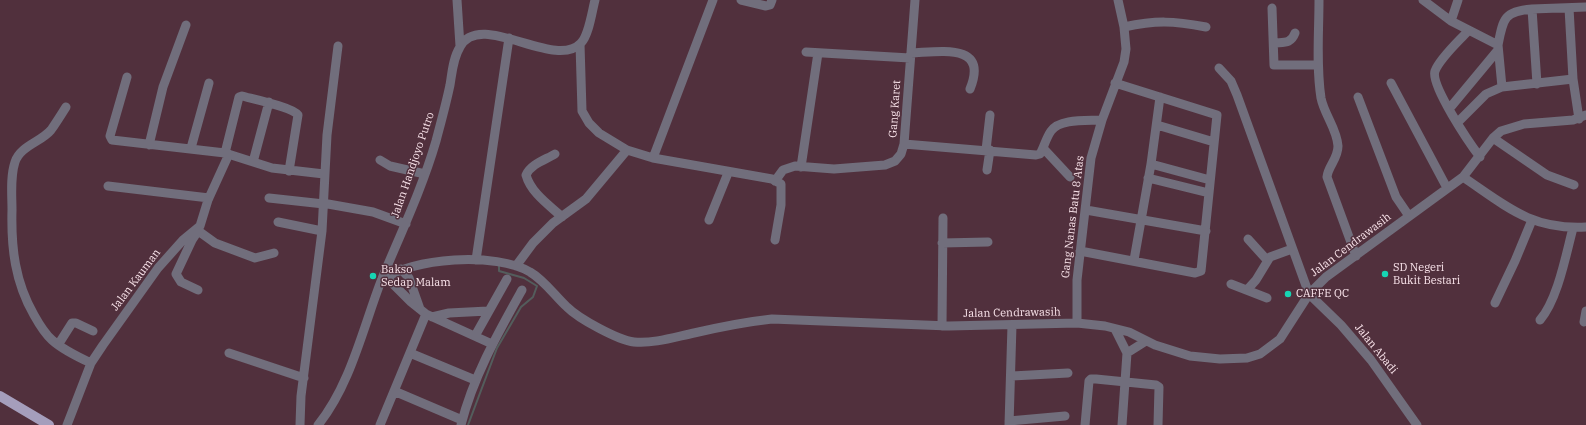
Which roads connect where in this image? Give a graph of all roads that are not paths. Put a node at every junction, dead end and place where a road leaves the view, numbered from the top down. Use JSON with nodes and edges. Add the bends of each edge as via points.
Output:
{"nodes":[{"id":1,"x":457,"y":0,"type":"edge"},
{"id":2,"x":595,"y":0,"type":"edge"},
{"id":3,"x":713,"y":0,"type":"edge"},
{"id":4,"x":741,"y":0,"type":"edge"},
{"id":5,"x":772,"y":0,"type":"edge"},
{"id":6,"x":915,"y":0,"type":"edge"},
{"id":7,"x":1118,"y":0,"type":"edge"},
{"id":8,"x":1319,"y":0,"type":"edge"},
{"id":9,"x":1423,"y":0,"type":"edge"},
{"id":10,"x":1458,"y":0,"type":"edge"},
{"id":11,"x":1586,"y":7,"type":"edge"},
{"id":12,"x":1272,"y":8,"type":"dead end"},
{"id":13,"x":1569,"y":8,"type":"junction"},
{"id":14,"x":1532,"y":10,"type":"junction"},
{"id":15,"x":1451,"y":21,"type":"junction"},
{"id":16,"x":186,"y":25,"type":"dead end"},
{"id":17,"x":1124,"y":26,"type":"junction"},
{"id":18,"x":1206,"y":27,"type":"dead end"},
{"id":19,"x":1468,"y":31,"type":"junction"},
{"id":20,"x":1295,"y":33,"type":"dead end"},
{"id":21,"x":509,"y":38,"type":"junction"},
{"id":22,"x":1274,"y":42,"type":"junction"},
{"id":23,"x":580,"y":44,"type":"junction"},
{"id":24,"x":338,"y":46,"type":"dead end"},
{"id":25,"x":460,"y":46,"type":"junction"},
{"id":26,"x":1498,"y":48,"type":"junction"},
{"id":27,"x":806,"y":52,"type":"dead end"},
{"id":28,"x":818,"y":53,"type":"junction"},
{"id":29,"x":911,"y":56,"type":"junction"},
{"id":30,"x":1318,"y":65,"type":"junction"},
{"id":31,"x":1219,"y":68,"type":"dead end"},
{"id":32,"x":127,"y":77,"type":"dead end"},
{"id":33,"x":1573,"y":79,"type":"junction"},
{"id":34,"x":209,"y":83,"type":"dead end"},
{"id":35,"x":1115,"y":83,"type":"junction"},
{"id":36,"x":1391,"y":83,"type":"dead end"},
{"id":37,"x":1537,"y":84,"type":"junction"},
{"id":38,"x":1502,"y":87,"type":"junction"},
{"id":39,"x":970,"y":89,"type":"dead end"},
{"id":40,"x":1160,"y":97,"type":"junction"},
{"id":41,"x":1358,"y":97,"type":"dead end"},
{"id":42,"x":269,"y":102,"type":"junction"},
{"id":43,"x":66,"y":107,"type":"dead end"},
{"id":44,"x":1449,"y":109,"type":"junction"},
{"id":45,"x":990,"y":115,"type":"dead end"},
{"id":46,"x":1582,"y":117,"type":"edge"},
{"id":47,"x":1102,"y":120,"type":"junction"},
{"id":48,"x":1457,"y":123,"type":"junction"},
{"id":49,"x":1156,"y":125,"type":"junction"},
{"id":50,"x":1493,"y":138,"type":"junction"},
{"id":51,"x":1214,"y":142,"type":"junction"},
{"id":52,"x":904,"y":144,"type":"junction"},
{"id":53,"x":149,"y":145,"type":"junction"},
{"id":54,"x":191,"y":148,"type":"junction"},
{"id":55,"x":1043,"y":148,"type":"junction"},
{"id":56,"x":627,"y":150,"type":"junction"},
{"id":57,"x":988,"y":150,"type":"junction"},
{"id":58,"x":227,"y":153,"type":"junction"},
{"id":59,"x":555,"y":154,"type":"dead end"},
{"id":60,"x":1480,"y":157,"type":"junction"},
{"id":61,"x":653,"y":158,"type":"junction"},
{"id":62,"x":380,"y":160,"type":"dead end"},
{"id":63,"x":253,"y":162,"type":"junction"},
{"id":64,"x":1151,"y":164,"type":"junction"},
{"id":65,"x":801,"y":167,"type":"junction"},
{"id":66,"x":988,"y":170,"type":"dead end"},
{"id":67,"x":289,"y":171,"type":"junction"},
{"id":68,"x":728,"y":173,"type":"junction"},
{"id":69,"x":324,"y":174,"type":"junction"},
{"id":70,"x":425,"y":174,"type":"junction"},
{"id":71,"x":1070,"y":177,"type":"dead end"},
{"id":72,"x":1463,"y":177,"type":"junction"},
{"id":73,"x":1148,"y":178,"type":"junction"},
{"id":74,"x":1210,"y":180,"type":"junction"},
{"id":75,"x":778,"y":182,"type":"junction"},
{"id":76,"x":1574,"y":185,"type":"dead end"},
{"id":77,"x":108,"y":186,"type":"dead end"},
{"id":78,"x":1447,"y":188,"type":"junction"},
{"id":79,"x":1209,"y":193,"type":"junction"},
{"id":80,"x":209,"y":198,"type":"junction"},
{"id":81,"x":269,"y":198,"type":"dead end"},
{"id":82,"x":326,"y":204,"type":"junction"},
{"id":83,"x":1086,"y":210,"type":"junction"},
{"id":84,"x":1409,"y":216,"type":"junction"},
{"id":85,"x":562,"y":217,"type":"junction"},
{"id":86,"x":943,"y":218,"type":"dead end"},
{"id":87,"x":1141,"y":219,"type":"junction"},
{"id":88,"x":709,"y":220,"type":"dead end"},
{"id":89,"x":1532,"y":220,"type":"junction"},
{"id":90,"x":278,"y":222,"type":"dead end"},
{"id":91,"x":406,"y":224,"type":"junction"},
{"id":92,"x":1586,"y":227,"type":"edge"},
{"id":93,"x":1573,"y":228,"type":"junction"},
{"id":94,"x":322,"y":230,"type":"junction"},
{"id":95,"x":197,"y":231,"type":"junction"},
{"id":96,"x":1206,"y":231,"type":"junction"},
{"id":97,"x":1248,"y":239,"type":"dead end"},
{"id":98,"x":775,"y":240,"type":"dead end"},
{"id":99,"x":988,"y":242,"type":"dead end"},
{"id":100,"x":942,"y":244,"type":"junction"},
{"id":101,"x":1292,"y":249,"type":"junction"},
{"id":102,"x":1080,"y":251,"type":"junction"},
{"id":103,"x":274,"y":253,"type":"dead end"},
{"id":104,"x":1356,"y":256,"type":"junction"},
{"id":105,"x":476,"y":260,"type":"junction"},
{"id":106,"x":1134,"y":260,"type":"junction"},
{"id":107,"x":1267,"y":260,"type":"junction"},
{"id":108,"x":516,"y":266,"type":"junction"},
{"id":109,"x":401,"y":269,"type":"junction"},
{"id":110,"x":384,"y":279,"type":"junction"},
{"id":111,"x":507,"y":279,"type":"dead end"},
{"id":112,"x":1231,"y":284,"type":"dead end"},
{"id":113,"x":198,"y":290,"type":"dead end"},
{"id":114,"x":522,"y":290,"type":"dead end"},
{"id":115,"x":1247,"y":290,"type":"junction"},
{"id":116,"x":1309,"y":294,"type":"junction"},
{"id":117,"x":1267,"y":298,"type":"dead end"},
{"id":118,"x":1495,"y":303,"type":"dead end"},
{"id":119,"x":1586,"y":311,"type":"edge"},
{"id":120,"x":488,"y":312,"type":"junction"},
{"id":121,"x":426,"y":313,"type":"junction"},
{"id":122,"x":1540,"y":320,"type":"dead end"},
{"id":123,"x":1584,"y":322,"type":"dead end"},
{"id":124,"x":1077,"y":323,"type":"junction"},
{"id":125,"x":1012,"y":325,"type":"junction"},
{"id":126,"x":942,"y":326,"type":"junction"},
{"id":127,"x":1115,"y":329,"type":"junction"},
{"id":128,"x":93,"y":331,"type":"dead end"},
{"id":129,"x":475,"y":336,"type":"junction"},
{"id":130,"x":1146,"y":341,"type":"junction"},
{"id":131,"x":492,"y":344,"type":"junction"},
{"id":132,"x":58,"y":345,"type":"junction"},
{"id":133,"x":229,"y":353,"type":"dead end"},
{"id":134,"x":410,"y":353,"type":"junction"},
{"id":135,"x":1127,"y":353,"type":"junction"},
{"id":136,"x":91,"y":363,"type":"junction"},
{"id":137,"x":1068,"y":373,"type":"dead end"},
{"id":138,"x":1012,"y":376,"type":"junction"},
{"id":139,"x":304,"y":378,"type":"junction"},
{"id":140,"x":476,"y":380,"type":"junction"},
{"id":141,"x":1125,"y":383,"type":"junction"},
{"id":142,"x":394,"y":391,"type":"junction"},
{"id":143,"x":0,"y":396,"type":"edge"},
{"id":144,"x":1065,"y":416,"type":"dead end"},
{"id":145,"x":461,"y":423,"type":"edge"},
{"id":146,"x":1009,"y":423,"type":"edge"},
{"id":147,"x":49,"y":425,"type":"edge"},
{"id":148,"x":67,"y":425,"type":"edge"},
{"id":149,"x":300,"y":425,"type":"edge"},
{"id":150,"x":318,"y":425,"type":"edge"},
{"id":151,"x":380,"y":425,"type":"edge"},
{"id":152,"x":1085,"y":425,"type":"edge"},
{"id":153,"x":1122,"y":425,"type":"edge"},
{"id":154,"x":1158,"y":425,"type":"edge"},
{"id":155,"x":1417,"y":425,"type":"edge"}],
"edges":[{"from":1,"to":25,"type":"street","name":"Jalan Handjoyo Putro"},
{"from":2,"to":23,"type":"street","via":[[585,38]]},
{"from":3,"to":61,"type":"street"},
{"from":4,"to":5,"type":"street","via":[[766,6],[770,5]]},
{"from":6,"to":29,"type":"street","name":"Gang Karet"},
{"from":7,"to":17,"type":"street","name":"Gang Nanas Batu 8 Atas"},
{"from":8,"to":30,"type":"street"},
{"from":9,"to":15,"type":"street"},
{"from":10,"to":15,"type":"street"},
{"from":11,"to":13,"type":"street"},
{"from":12,"to":22,"type":"street"},
{"from":13,"to":14,"type":"street"},
{"from":13,"to":33,"type":"street"},
{"from":14,"to":26,"type":"street","via":[[1522,10],[1507,16],[1503,22]]},
{"from":14,"to":37,"type":"street"},
{"from":15,"to":19,"type":"street"},
{"from":16,"to":53,"type":"street","via":[[163,87]]},
{"from":17,"to":18,"type":"street","via":[[1164,21]]},
{"from":17,"to":35,"type":"street","name":"Gang Nanas Batu 8 Atas","via":[[1124,62]]},
{"from":19,"to":26,"type":"street"},
{"from":19,"to":44,"type":"street","via":[[1435,72],[1437,87]]},
{"from":20,"to":22,"type":"street","via":[[1288,42]]},
{"from":21,"to":23,"type":"street","via":[[556,51],[571,49]]},
{"from":21,"to":25,"type":"street","via":[[482,34],[464,41]]},
{"from":21,"to":105,"type":"street"},
{"from":22,"to":30,"type":"street","via":[[1274,65]]},
{"from":23,"to":56,"type":"street","via":[[582,111],[599,133]]},
{"from":24,"to":69,"type":"street"},
{"from":25,"to":70,"type":"street","name":"Jalan Handjoyo Putro","via":[[444,113]]},
{"from":26,"to":38,"type":"street"},
{"from":26,"to":44,"type":"street"},
{"from":27,"to":28,"type":"street"},
{"from":28,"to":29,"type":"street"},
{"from":28,"to":65,"type":"street"},
{"from":29,"to":39,"type":"street","via":[[948,51],[962,53],[968,58],[974,71],[975,77]]},
{"from":29,"to":52,"type":"street","name":"Gang Karet"},
{"from":30,"to":104,"type":"street","via":[[1321,100],[1338,144],[1336,158],[1327,174],[1328,182]]},
{"from":31,"to":101,"type":"street","via":[[1231,81],[1237,95]]},
{"from":32,"to":53,"type":"street","via":[[110,136],[115,141]]},
{"from":33,"to":37,"type":"street"},
{"from":33,"to":46,"type":"street"},
{"from":34,"to":54,"type":"street"},
{"from":35,"to":40,"type":"street"},
{"from":35,"to":47,"type":"street","name":"Gang Nanas Batu 8 Atas"},
{"from":36,"to":78,"type":"street"},
{"from":37,"to":38,"type":"street"},
{"from":38,"to":48,"type":"street","via":[[1486,94]]},
{"from":40,"to":49,"type":"street"},
{"from":40,"to":51,"type":"street","via":[[1216,114]]},
{"from":41,"to":84,"type":"street","via":[[1396,197]]},
{"from":42,"to":58,"type":"street","via":[[239,97]]},
{"from":42,"to":63,"type":"street"},
{"from":42,"to":67,"type":"street","via":[[292,110],[298,115]]},
{"from":43,"to":132,"type":"street","via":[[50,130],[18,155],[12,185],[11,240],[18,280],[28,305],[42,328]]},
{"from":44,"to":48,"type":"street"},
{"from":45,"to":57,"type":"street"},
{"from":46,"to":50,"type":"street","via":[[1514,126],[1501,131]]},
{"from":47,"to":55,"type":"street","via":[[1062,123],[1052,130]]},
{"from":47,"to":83,"type":"street","name":"Gang Nanas Batu 8 Atas","via":[[1091,158]]},
{"from":48,"to":60,"type":"street"},
{"from":49,"to":51,"type":"street"},
{"from":49,"to":64,"type":"street"},
{"from":50,"to":60,"type":"street","name":"Jalan Cendrawasih"},
{"from":50,"to":76,"type":"street","via":[[1547,175]]},
{"from":51,"to":74,"type":"street"},
{"from":52,"to":57,"type":"street"},
{"from":52,"to":65,"type":"street","name":"Gang Karet","via":[[901,154],[895,161],[885,165],[834,169]]},
{"from":53,"to":54,"type":"street"},
{"from":54,"to":58,"type":"street"},
{"from":55,"to":57,"type":"street","via":[[1040,154],[1036,155]]},
{"from":55,"to":71,"type":"street"},
{"from":56,"to":61,"type":"street"},
{"from":56,"to":85,"type":"street","via":[[586,199]]},
{"from":57,"to":66,"type":"street"},
{"from":58,"to":63,"type":"street"},
{"from":58,"to":80,"type":"street"},
{"from":59,"to":85,"type":"street","via":[[528,170],[526,175],[540,197]]},
{"from":60,"to":72,"type":"street","name":"Jalan Cendrawasih"},
{"from":61,"to":68,"type":"street"},
{"from":62,"to":70,"type":"street","via":[[390,166]]},
{"from":63,"to":67,"type":"street"},
{"from":64,"to":73,"type":"street"},
{"from":64,"to":74,"type":"street"},
{"from":65,"to":75,"type":"street","name":"Gang Karet","via":[[787,168]]},
{"from":67,"to":69,"type":"street"},
{"from":68,"to":75,"type":"street"},
{"from":68,"to":88,"type":"street"},
{"from":69,"to":82,"type":"street"},
{"from":70,"to":91,"type":"street","name":"Jalan Handjoyo Putro"},
{"from":72,"to":78,"type":"street","name":"Jalan Cendrawasih"},
{"from":72,"to":89,"type":"street","via":[[1513,211]]},
{"from":73,"to":79,"type":"street"},
{"from":73,"to":87,"type":"street"},
{"from":74,"to":79,"type":"street"},
{"from":75,"to":98,"type":"street","via":[[781,205]]},
{"from":77,"to":80,"type":"street"},
{"from":78,"to":84,"type":"street","name":"Jalan Cendrawasih"},
{"from":79,"to":96,"type":"street"},
{"from":80,"to":95,"type":"street"},
{"from":81,"to":82,"type":"street"},
{"from":82,"to":91,"type":"street","via":[[373,212]]},
{"from":82,"to":94,"type":"street"},
{"from":83,"to":87,"type":"street"},
{"from":83,"to":102,"type":"street","name":"Gang Nanas Batu 8 Atas"},
{"from":84,"to":104,"type":"street","name":"Jalan Cendrawasih"},
{"from":85,"to":108,"type":"street","via":[[538,238]]},
{"from":86,"to":100,"type":"street"},
{"from":87,"to":96,"type":"street"},
{"from":87,"to":106,"type":"street"},
{"from":89,"to":93,"type":"street"},
{"from":89,"to":118,"type":"street"},
{"from":90,"to":94,"type":"street"},
{"from":91,"to":110,"type":"street","name":"Jalan Handjoyo Putro"},
{"from":92,"to":93,"type":"street"},
{"from":93,"to":122,"type":"street","via":[[1560,278]]},
{"from":94,"to":139,"type":"street"},
{"from":95,"to":103,"type":"street","via":[[216,243],[255,258]]},
{"from":95,"to":113,"type":"street","via":[[176,274],[182,282]]},
{"from":95,"to":136,"type":"street","name":"Jalan Kauman","via":[[183,240],[158,268]]},
{"from":96,"to":106,"type":"street","via":[[1199,273]]},
{"from":97,"to":107,"type":"street"},
{"from":99,"to":100,"type":"street"},
{"from":100,"to":126,"type":"street"},
{"from":101,"to":107,"type":"street"},
{"from":101,"to":116,"type":"street"},
{"from":102,"to":106,"type":"street"},
{"from":102,"to":124,"type":"street","name":"Gang Nanas Batu 8 Atas"},
{"from":104,"to":116,"type":"street","name":"Jalan Cendrawasih","via":[[1326,277]]},
{"from":105,"to":108,"type":"street","name":"Jalan Cendrawasih"},
{"from":105,"to":109,"type":"street","name":"Jalan Cendrawasih","via":[[438,261]]},
{"from":107,"to":115,"type":"street"},
{"from":108,"to":126,"type":"street","name":"Jalan Cendrawasih","via":[[531,272],[568,309],[584,320],[634,342],[661,340],[772,319]]},
{"from":109,"to":110,"type":"street","name":"Jalan Cendrawasih"},
{"from":109,"to":121,"type":"street","via":[[409,278]]},
{"from":110,"to":121,"type":"street"},
{"from":110,"to":150,"type":"street","name":"Jalan Handjoyo Putro","via":[[342,387]]},
{"from":111,"to":120,"type":"street"},
{"from":112,"to":115,"type":"street"},
{"from":114,"to":131,"type":"street"},
{"from":115,"to":117,"type":"street"},
{"from":116,"to":130,"type":"street","name":"Jalan Cendrawasih","via":[[1280,338],[1266,350],[1252,357],[1220,359],[1190,356]]},
{"from":116,"to":155,"type":"street","name":"Jalan Abadi","via":[[1341,325],[1371,360]]},
{"from":119,"to":123,"type":"street"},
{"from":120,"to":121,"type":"street"},
{"from":120,"to":129,"type":"street"},
{"from":121,"to":129,"type":"street"},
{"from":121,"to":134,"type":"street"},
{"from":124,"to":125,"type":"street","name":"Jalan Cendrawasih"},
{"from":124,"to":127,"type":"street","name":"Jalan Cendrawasih"},
{"from":125,"to":126,"type":"street","name":"Jalan Cendrawasih"},
{"from":125,"to":138,"type":"street"},
{"from":127,"to":130,"type":"street","name":"Jalan Cendrawasih","via":[[1129,332]]},
{"from":127,"to":135,"type":"street"},
{"from":128,"to":132,"type":"street","via":[[72,323]]},
{"from":129,"to":131,"type":"street"},
{"from":130,"to":135,"type":"street"},
{"from":131,"to":140,"type":"street"},
{"from":132,"to":136,"type":"street"},
{"from":133,"to":139,"type":"street"},
{"from":134,"to":140,"type":"street"},
{"from":134,"to":142,"type":"street"},
{"from":135,"to":141,"type":"street"},
{"from":136,"to":148,"type":"street","name":"Jalan Kauman"},
{"from":137,"to":138,"type":"street"},
{"from":138,"to":146,"type":"street"},
{"from":139,"to":149,"type":"street"},
{"from":140,"to":145,"type":"street"},
{"from":141,"to":152,"type":"street","via":[[1091,379]]},
{"from":141,"to":153,"type":"street"},
{"from":141,"to":154,"type":"street","via":[[1159,387]]},
{"from":142,"to":145,"type":"street"},
{"from":142,"to":151,"type":"street"},
{"from":143,"to":147,"type":"main road"},
{"from":144,"to":146,"type":"street"}]}
